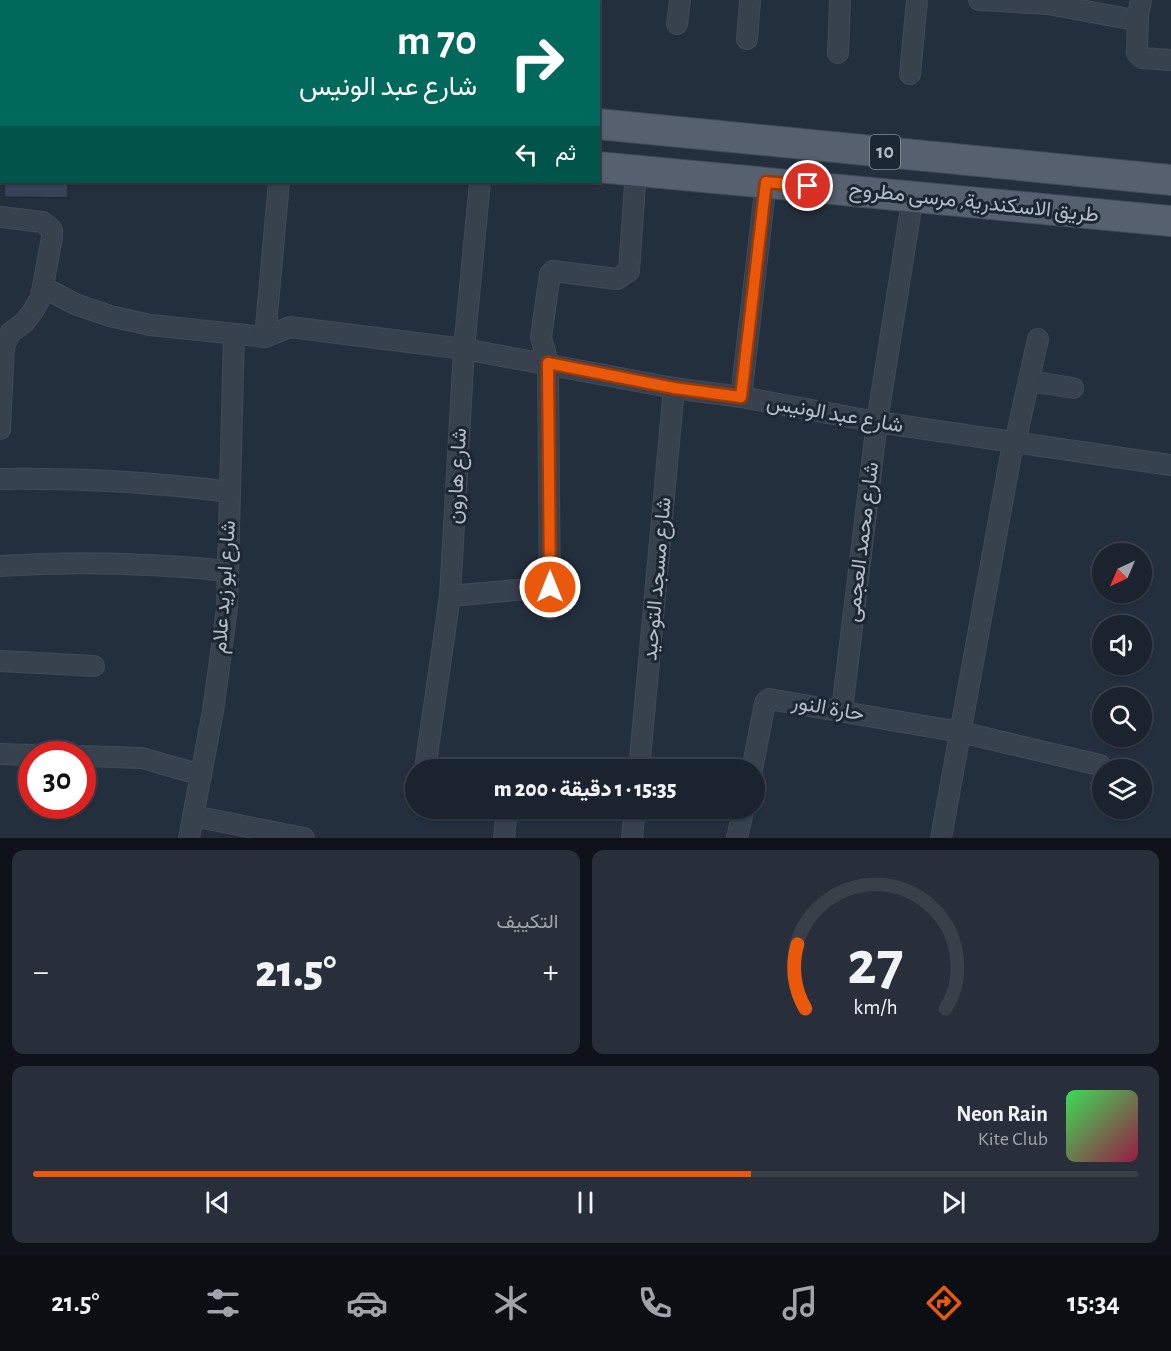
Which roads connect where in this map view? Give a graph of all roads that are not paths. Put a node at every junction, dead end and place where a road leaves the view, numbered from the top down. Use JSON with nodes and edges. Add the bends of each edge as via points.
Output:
{"nodes":[{"id":1,"x":680,"y":0,"type":"edge"},
{"id":2,"x":750,"y":0,"type":"edge"},
{"id":3,"x":840,"y":0,"type":"edge"},
{"id":4,"x":917,"y":0,"type":"edge"},
{"id":5,"x":979,"y":0,"type":"edge"},
{"id":6,"x":1139,"y":7,"type":"edge"},
{"id":7,"x":677,"y":24,"type":"dead end"},
{"id":8,"x":747,"y":39,"type":"dead end"},
{"id":9,"x":838,"y":52,"type":"dead end"},
{"id":10,"x":1171,"y":60,"type":"edge"},
{"id":11,"x":910,"y":74,"type":"dead end"},
{"id":12,"x":600,"y":124,"type":"edge"},
{"id":13,"x":600,"y":167,"type":"edge"},
{"id":14,"x":636,"y":170,"type":"junction"},
{"id":15,"x":1171,"y":180,"type":"edge"},
{"id":16,"x":766,"y":182,"type":"junction"},
{"id":17,"x":279,"y":183,"type":"edge"},
{"id":18,"x":480,"y":183,"type":"edge"},
{"id":19,"x":913,"y":196,"type":"junction"},
{"id":20,"x":0,"y":217,"type":"edge"},
{"id":21,"x":1171,"y":221,"type":"edge"},
{"id":22,"x":43,"y":287,"type":"junction"},
{"id":23,"x":6,"y":331,"type":"edge"},
{"id":24,"x":234,"y":334,"type":"junction"},
{"id":25,"x":266,"y":337,"type":"junction"},
{"id":26,"x":1038,"y":339,"type":"dead end"},
{"id":27,"x":464,"y":349,"type":"junction"},
{"id":28,"x":548,"y":363,"type":"junction"},
{"id":29,"x":1029,"y":381,"type":"junction"},
{"id":30,"x":674,"y":388,"type":"junction"},
{"id":31,"x":1073,"y":388,"type":"dead end"},
{"id":32,"x":741,"y":397,"type":"junction"},
{"id":33,"x":1,"y":404,"type":"edge"},
{"id":34,"x":877,"y":422,"type":"junction"},
{"id":35,"x":0,"y":429,"type":"edge"},
{"id":36,"x":1016,"y":443,"type":"junction"},
{"id":37,"x":1171,"y":465,"type":"edge"},
{"id":38,"x":0,"y":479,"type":"edge"},
{"id":39,"x":230,"y":492,"type":"junction"},
{"id":40,"x":0,"y":566,"type":"edge"},
{"id":41,"x":227,"y":571,"type":"junction"},
{"id":42,"x":550,"y":587,"type":"junction"},
{"id":43,"x":450,"y":596,"type":"junction"},
{"id":44,"x":550,"y":609,"type":"dead end"},
{"id":45,"x":0,"y":661,"type":"edge"},
{"id":46,"x":94,"y":666,"type":"dead end"},
{"id":47,"x":842,"y":710,"type":"junction"},
{"id":48,"x":960,"y":732,"type":"junction"},
{"id":49,"x":0,"y":754,"type":"edge"},
{"id":50,"x":18,"y":755,"type":"edge"},
{"id":51,"x":96,"y":756,"type":"edge"},
{"id":52,"x":426,"y":759,"type":"edge"},
{"id":53,"x":640,"y":759,"type":"edge"},
{"id":54,"x":755,"y":759,"type":"edge"},
{"id":55,"x":1092,"y":763,"type":"edge"},
{"id":56,"x":201,"y":775,"type":"junction"},
{"id":57,"x":193,"y":816,"type":"junction"},
{"id":58,"x":506,"y":819,"type":"edge"},
{"id":59,"x":634,"y":819,"type":"edge"},
{"id":60,"x":741,"y":819,"type":"edge"},
{"id":61,"x":189,"y":838,"type":"edge"},
{"id":62,"x":304,"y":838,"type":"edge"},
{"id":63,"x":504,"y":838,"type":"edge"},
{"id":64,"x":632,"y":838,"type":"edge"},
{"id":65,"x":737,"y":838,"type":"edge"},
{"id":66,"x":941,"y":838,"type":"edge"}],
"edges":[{"from":1,"to":7,"type":"street"},
{"from":2,"to":8,"type":"street"},
{"from":3,"to":9,"type":"street"},
{"from":4,"to":11,"type":"street"},
{"from":5,"to":6,"type":"street","via":[[1048,4],[1129,19]]},
{"from":6,"to":10,"type":"street","via":[[1137,53],[1142,58]]},
{"from":12,"to":15,"type":"main road","name":"طريق الاسكندرية, مرسى مطروح","number":"10"},
{"from":13,"to":14,"type":"main road","name":"طريق الاسكندرية, مرسى مطروح","number":"10"},
{"from":14,"to":16,"type":"main road","name":"طريق الاسكندرية, مرسى مطروح","number":"10"},
{"from":14,"to":28,"type":"street","via":[[629,271],[617,279],[550,272],[542,337]]},
{"from":16,"to":19,"type":"main road","name":"طريق الاسكندرية, مرسى مطروح","number":"10"},
{"from":16,"to":32,"type":"street"},
{"from":17,"to":25,"type":"street"},
{"from":18,"to":27,"type":"street","name":"شارع هارون"},
{"from":19,"to":21,"type":"main road","name":"طريق الاسكندرية, مرسى مطروح","number":"10"},
{"from":19,"to":34,"type":"street","name":"شارع محمد العجمى"},
{"from":20,"to":22,"type":"street","via":[[43,222],[52,230]]},
{"from":22,"to":23,"type":"street","via":[[24,323]]},
{"from":22,"to":24,"type":"street","via":[[110,316],[150,325]]},
{"from":23,"to":33,"type":"street"},
{"from":24,"to":25,"type":"street"},
{"from":24,"to":39,"type":"street","name":"شارع ابو زيد علام"},
{"from":25,"to":27,"type":"street","name":"شارع عبد الونيس","via":[[290,327]]},
{"from":26,"to":29,"type":"street"},
{"from":27,"to":28,"type":"street","name":"شارع عبد الونيس"},
{"from":27,"to":43,"type":"street","name":"شارع هارون"},
{"from":28,"to":30,"type":"street","name":"شارع عبد الونيس"},
{"from":28,"to":42,"type":"street"},
{"from":29,"to":31,"type":"street"},
{"from":29,"to":36,"type":"street"},
{"from":30,"to":32,"type":"street","name":"شارع عبد الونيس"},
{"from":30,"to":53,"type":"street","name":"شارع مسجد التوحيد"},
{"from":32,"to":34,"type":"street","name":"شارع عبد الونيس"},
{"from":33,"to":35,"type":"street"},
{"from":34,"to":36,"type":"street","name":"شارع عبد الونيس"},
{"from":34,"to":47,"type":"street","name":"شارع محمد العجمى"},
{"from":36,"to":37,"type":"street","name":"شارع عبد الونيس"},
{"from":36,"to":48,"type":"street"},
{"from":38,"to":39,"type":"street","via":[[114,480]]},
{"from":39,"to":41,"type":"street","name":"شارع ابو زيد علام"},
{"from":40,"to":41,"type":"street","via":[[111,562]]},
{"from":41,"to":56,"type":"street","name":"شارع ابو زيد علام","via":[[213,711]]},
{"from":42,"to":43,"type":"street"},
{"from":42,"to":44,"type":"street"},
{"from":43,"to":52,"type":"street","name":"شارع هارون"},
{"from":45,"to":46,"type":"street"},
{"from":47,"to":48,"type":"street","name":"حارة النور"},
{"from":47,"to":54,"type":"street","name":"حارة النور","via":[[767,699]]},
{"from":48,"to":55,"type":"street","name":"حارة النور"},
{"from":48,"to":66,"type":"street"},
{"from":49,"to":50,"type":"street"},
{"from":51,"to":56,"type":"street","via":[[142,758]]},
{"from":56,"to":57,"type":"street","name":"شارع ابو زيد علام"},
{"from":57,"to":61,"type":"street","name":"شارع ابو زيد علام"},
{"from":57,"to":62,"type":"street"},
{"from":58,"to":63,"type":"street"},
{"from":59,"to":64,"type":"street"},
{"from":60,"to":65,"type":"street"}]}
